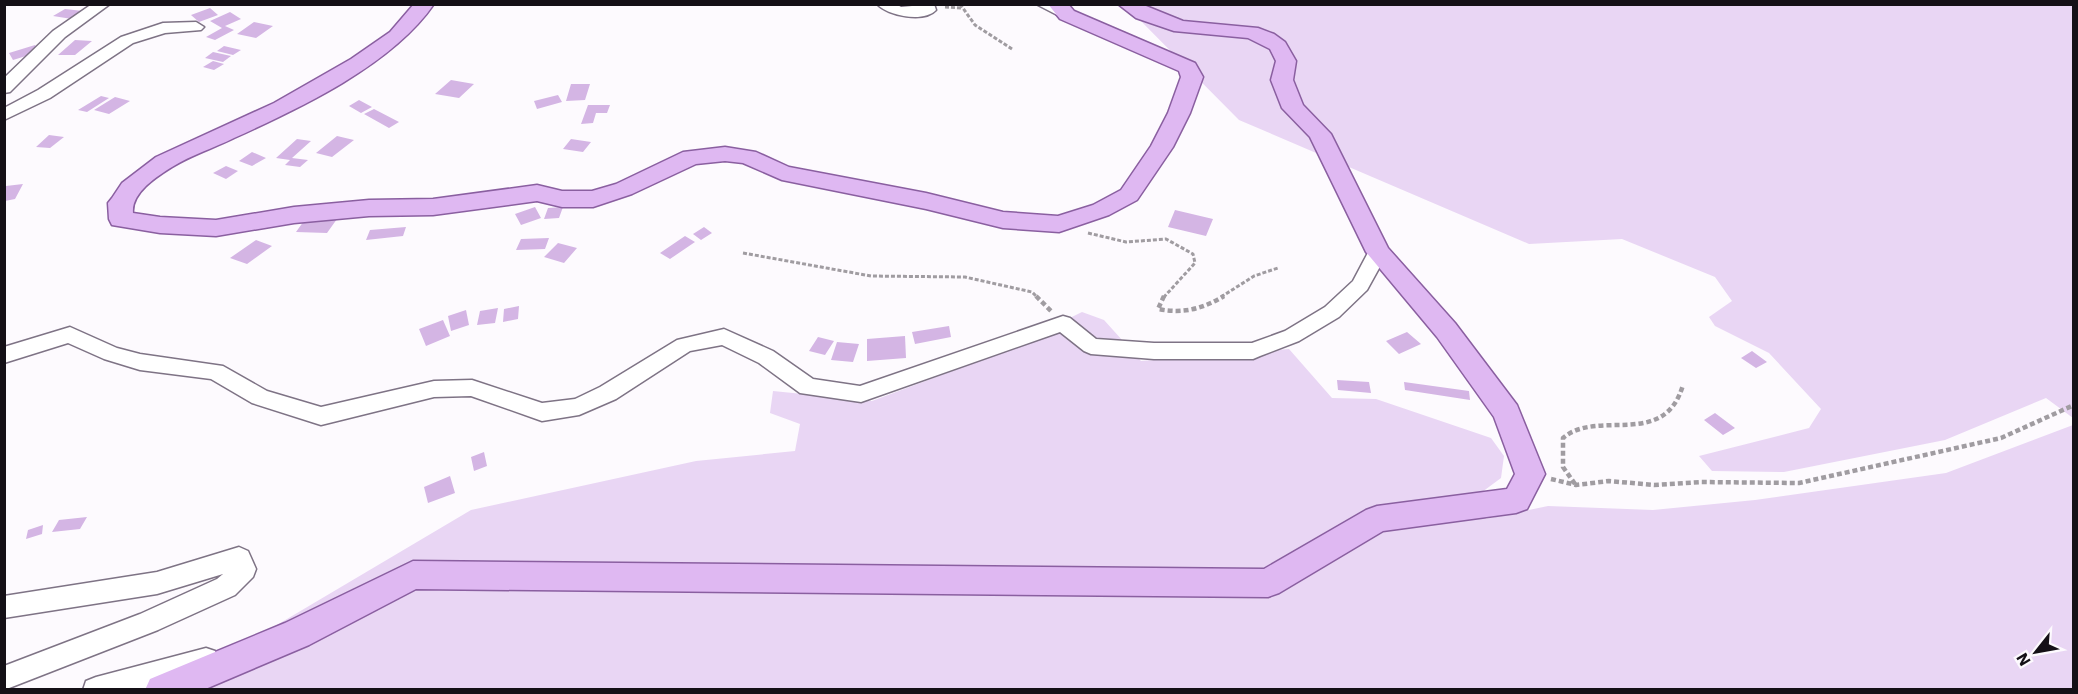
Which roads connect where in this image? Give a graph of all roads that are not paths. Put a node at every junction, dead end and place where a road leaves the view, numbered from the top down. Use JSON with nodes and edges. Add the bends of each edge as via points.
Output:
{"nodes":[{"id":1,"x":103,"y":4,"type":"edge"},
{"id":2,"x":425,"y":4,"type":"edge"},
{"id":3,"x":884,"y":4,"type":"edge"},
{"id":4,"x":926,"y":4,"type":"edge"},
{"id":5,"x":1043,"y":4,"type":"edge"},
{"id":6,"x":1126,"y":4,"type":"edge"},
{"id":7,"x":1062,"y":10,"type":"edge"},
{"id":8,"x":196,"y":27,"type":"dead end"},
{"id":9,"x":4,"y":88,"type":"edge"},
{"id":10,"x":4,"y":115,"type":"edge"},
{"id":11,"x":1378,"y":252,"type":"junction"},
{"id":12,"x":4,"y":355,"type":"edge"},
{"id":13,"x":4,"y":607,"type":"edge"},
{"id":14,"x":297,"y":634,"type":"junction"},
{"id":15,"x":4,"y":679,"type":"edge"},
{"id":16,"x":96,"y":690,"type":"edge"},
{"id":17,"x":162,"y":690,"type":"edge"}],
"edges":[{"from":1,"to":9,"type":"street","via":[[59,34]]},
{"from":2,"to":7,"type":"main road","via":[[398,36],[366,58],[282,108],[164,162],[130,188],[120,203],[121,219],[216,228],[294,215],[433,207],[537,193],[562,199],[593,199],[624,189],[691,157],[725,154],[748,157],[782,173],[1003,220],[1059,224],[1101,210],[1129,195],[1162,147],[1192,77],[1188,67]]},
{"from":3,"to":4,"type":"street","via":[[898,12],[928,10]]},
{"from":5,"to":7,"type":"street"},
{"from":6,"to":11,"type":"main road","via":[[1181,27],[1251,32],[1278,46],[1286,60],[1282,81],[1293,108],[1320,134]]},
{"from":8,"to":10,"type":"street","via":[[163,28],[127,40]]},
{"from":11,"to":12,"type":"street","via":[[1360,285],[1332,312],[1292,336],[1253,351],[1154,351],[1091,346],[1063,323],[861,394],[808,387],[766,357],[724,337],[684,345],[579,407],[542,412],[472,388],[434,389],[321,416],[260,397],[215,372],[111,354],[70,335]]},
{"from":11,"to":14,"type":"main road","via":[[1446,330],[1507,413],[1530,474],[1516,500],[1377,519],[1268,583],[412,575]]},
{"from":13,"to":15,"type":"street","via":[[157,583],[239,558],[244,568],[226,587]]},
{"from":14,"to":16,"type":"street"},
{"from":14,"to":17,"type":"main road"}]}
